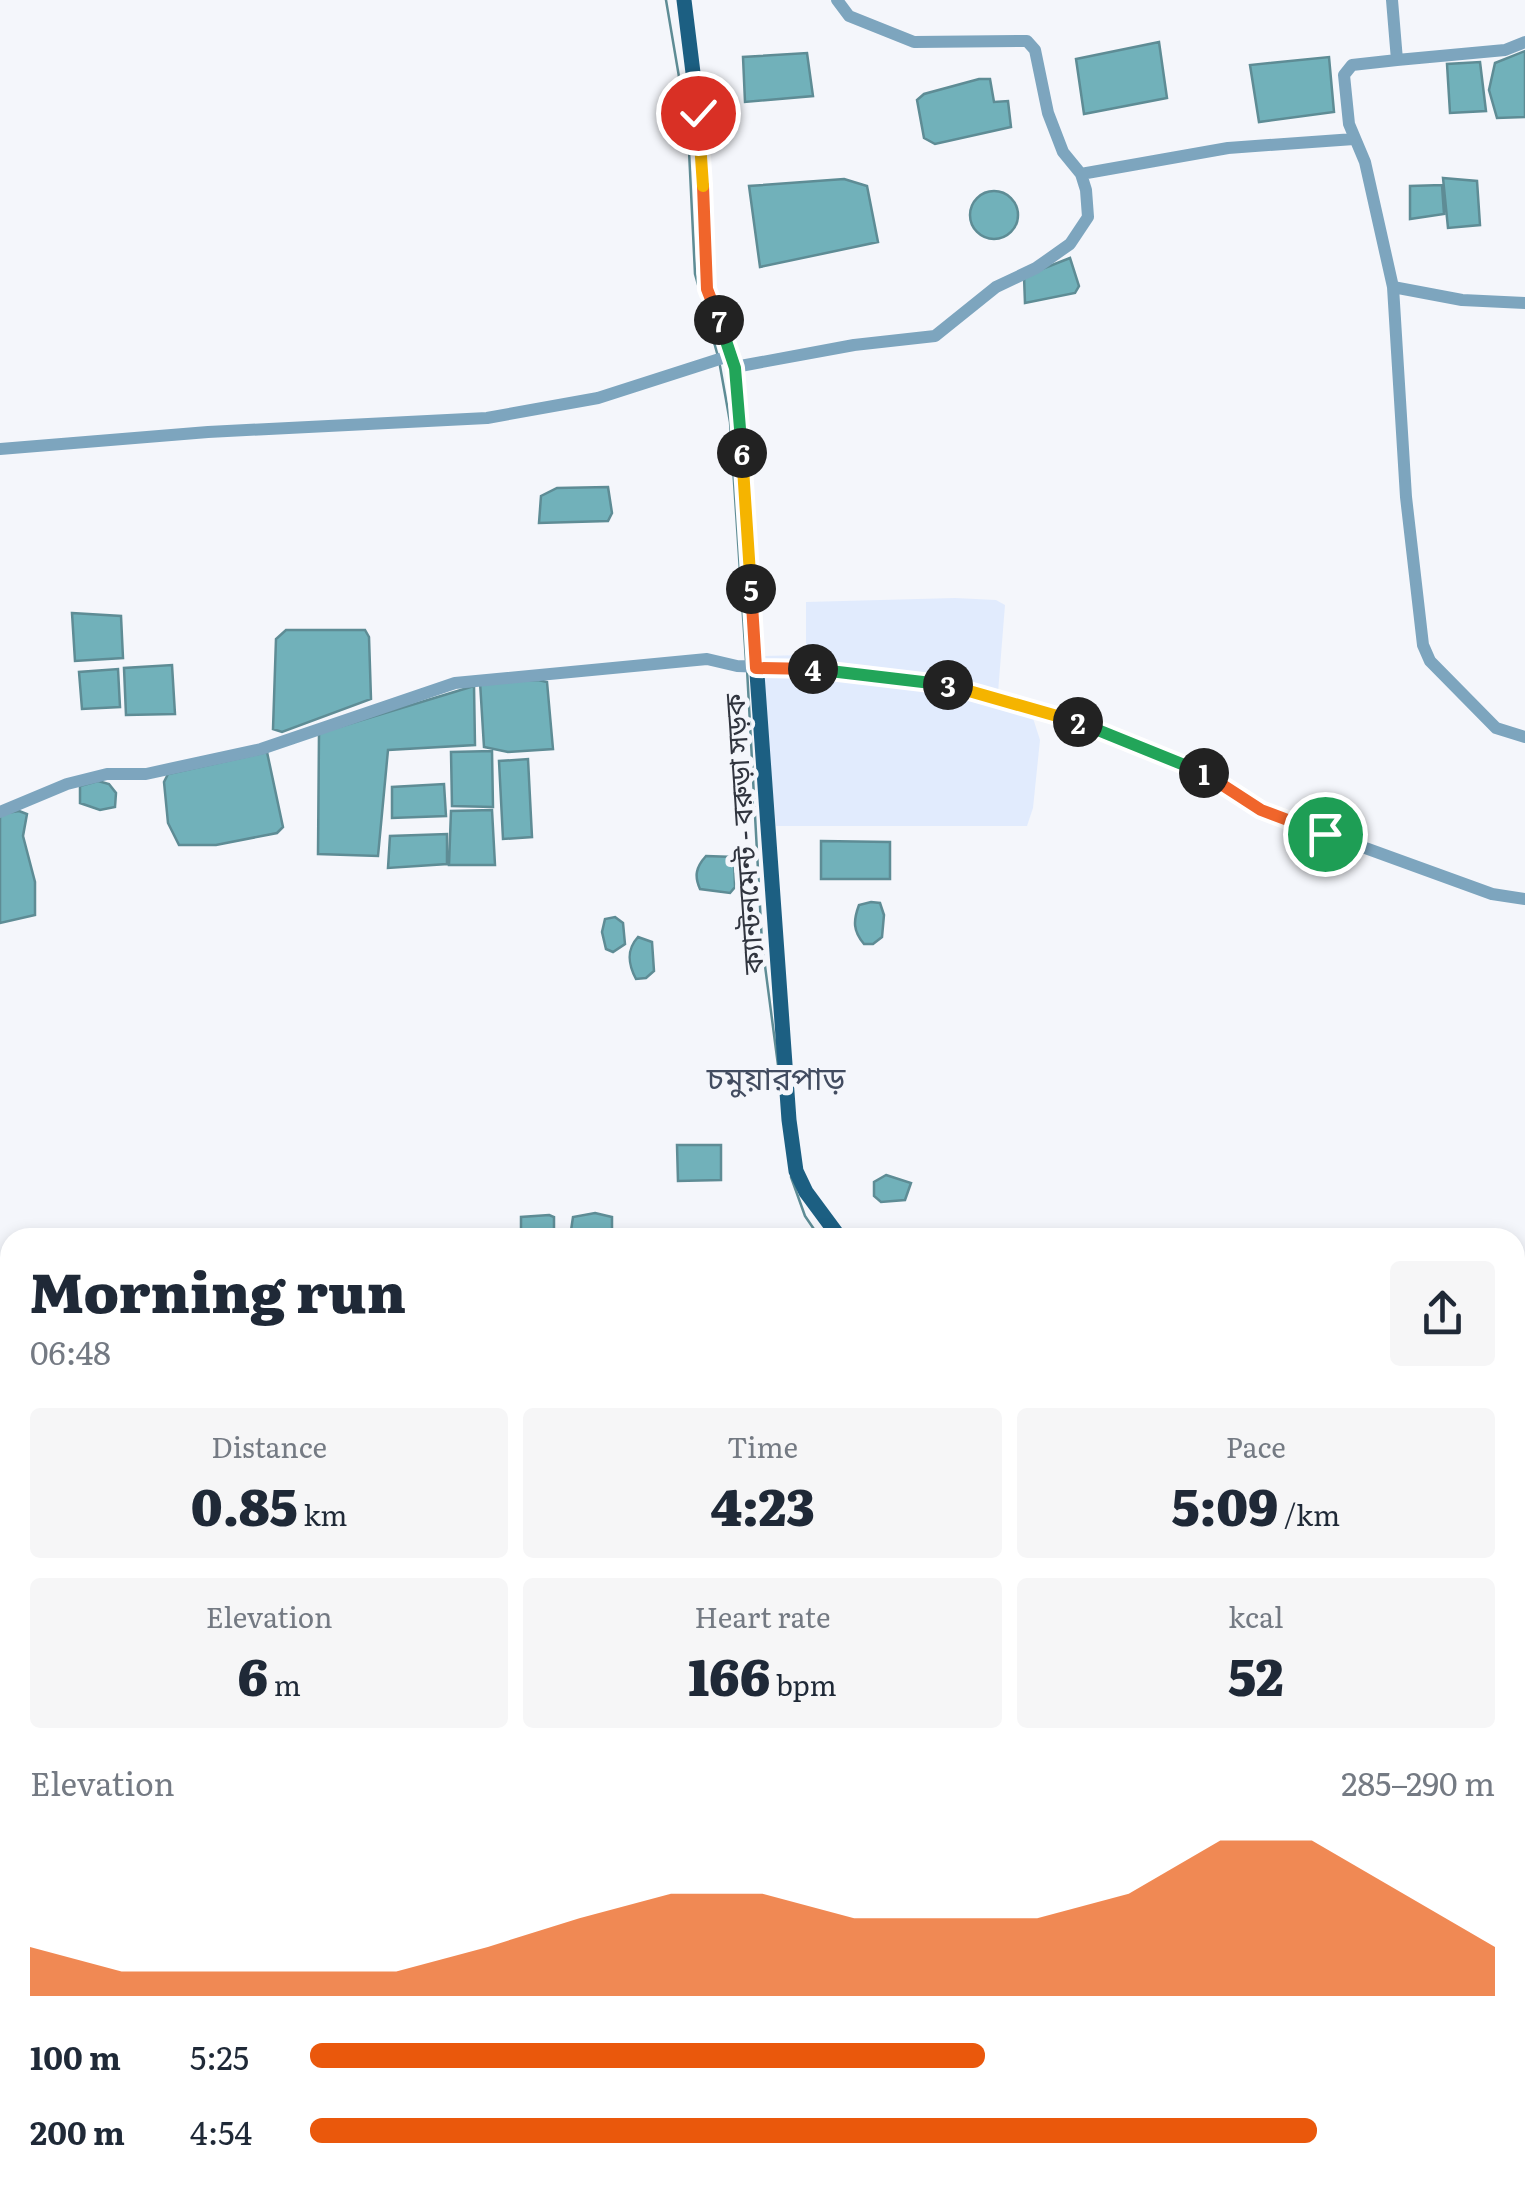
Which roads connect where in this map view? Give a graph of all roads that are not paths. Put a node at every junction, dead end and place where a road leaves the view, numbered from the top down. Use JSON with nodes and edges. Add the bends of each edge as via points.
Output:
{"nodes":[{"id":1,"x":684,"y":0,"type":"edge"},
{"id":2,"x":837,"y":0,"type":"edge"},
{"id":3,"x":1392,"y":0,"type":"edge"},
{"id":4,"x":1525,"y":42,"type":"edge"},
{"id":5,"x":1397,"y":60,"type":"junction"},
{"id":6,"x":1354,"y":139,"type":"junction"},
{"id":7,"x":1081,"y":174,"type":"junction"},
{"id":8,"x":1394,"y":287,"type":"junction"},
{"id":9,"x":1525,"y":303,"type":"edge"},
{"id":10,"x":734,"y":361,"type":"junction"},
{"id":11,"x":0,"y":449,"type":"edge"},
{"id":12,"x":756,"y":668,"type":"junction"},
{"id":13,"x":1525,"y":737,"type":"edge"},
{"id":14,"x":0,"y":812,"type":"edge"},
{"id":15,"x":1525,"y":899,"type":"edge"},
{"id":16,"x":833,"y":1228,"type":"edge"}],
"edges":[{"from":1,"to":10,"type":"main road","name":"ক্যান্টনমেন্ট - বরুড়া সড়ক","via":[[707,289]]},
{"from":2,"to":7,"type":"street","via":[[849,16],[914,42],[1027,41],[1036,50],[1063,152]]},
{"from":3,"to":5,"type":"street"},
{"from":4,"to":5,"type":"street","via":[[1505,50]]},
{"from":5,"to":6,"type":"street","via":[[1346,68]]},
{"from":6,"to":7,"type":"street","via":[[1228,148]]},
{"from":6,"to":8,"type":"street"},
{"from":7,"to":10,"type":"street","via":[[1088,217],[1070,244],[996,287],[935,336]]},
{"from":8,"to":9,"type":"street"},
{"from":8,"to":13,"type":"street","via":[[1404,478],[1423,645],[1430,661],[1496,728]]},
{"from":10,"to":11,"type":"street","via":[[712,361],[598,398],[487,418]]},
{"from":10,"to":12,"type":"main road","name":"ক্যান্টনমেন্ট - বরুড়া সড়ক"},
{"from":12,"to":14,"type":"street","via":[[707,659],[467,681],[260,748],[67,784]]},
{"from":12,"to":15,"type":"street","via":[[944,683],[1052,713],[1197,768],[1261,810],[1492,894]]},
{"from":12,"to":16,"type":"main road","name":"ক্যান্টনমেন্ট - বরুড়া সড়ক","via":[[796,1171]]}]}
